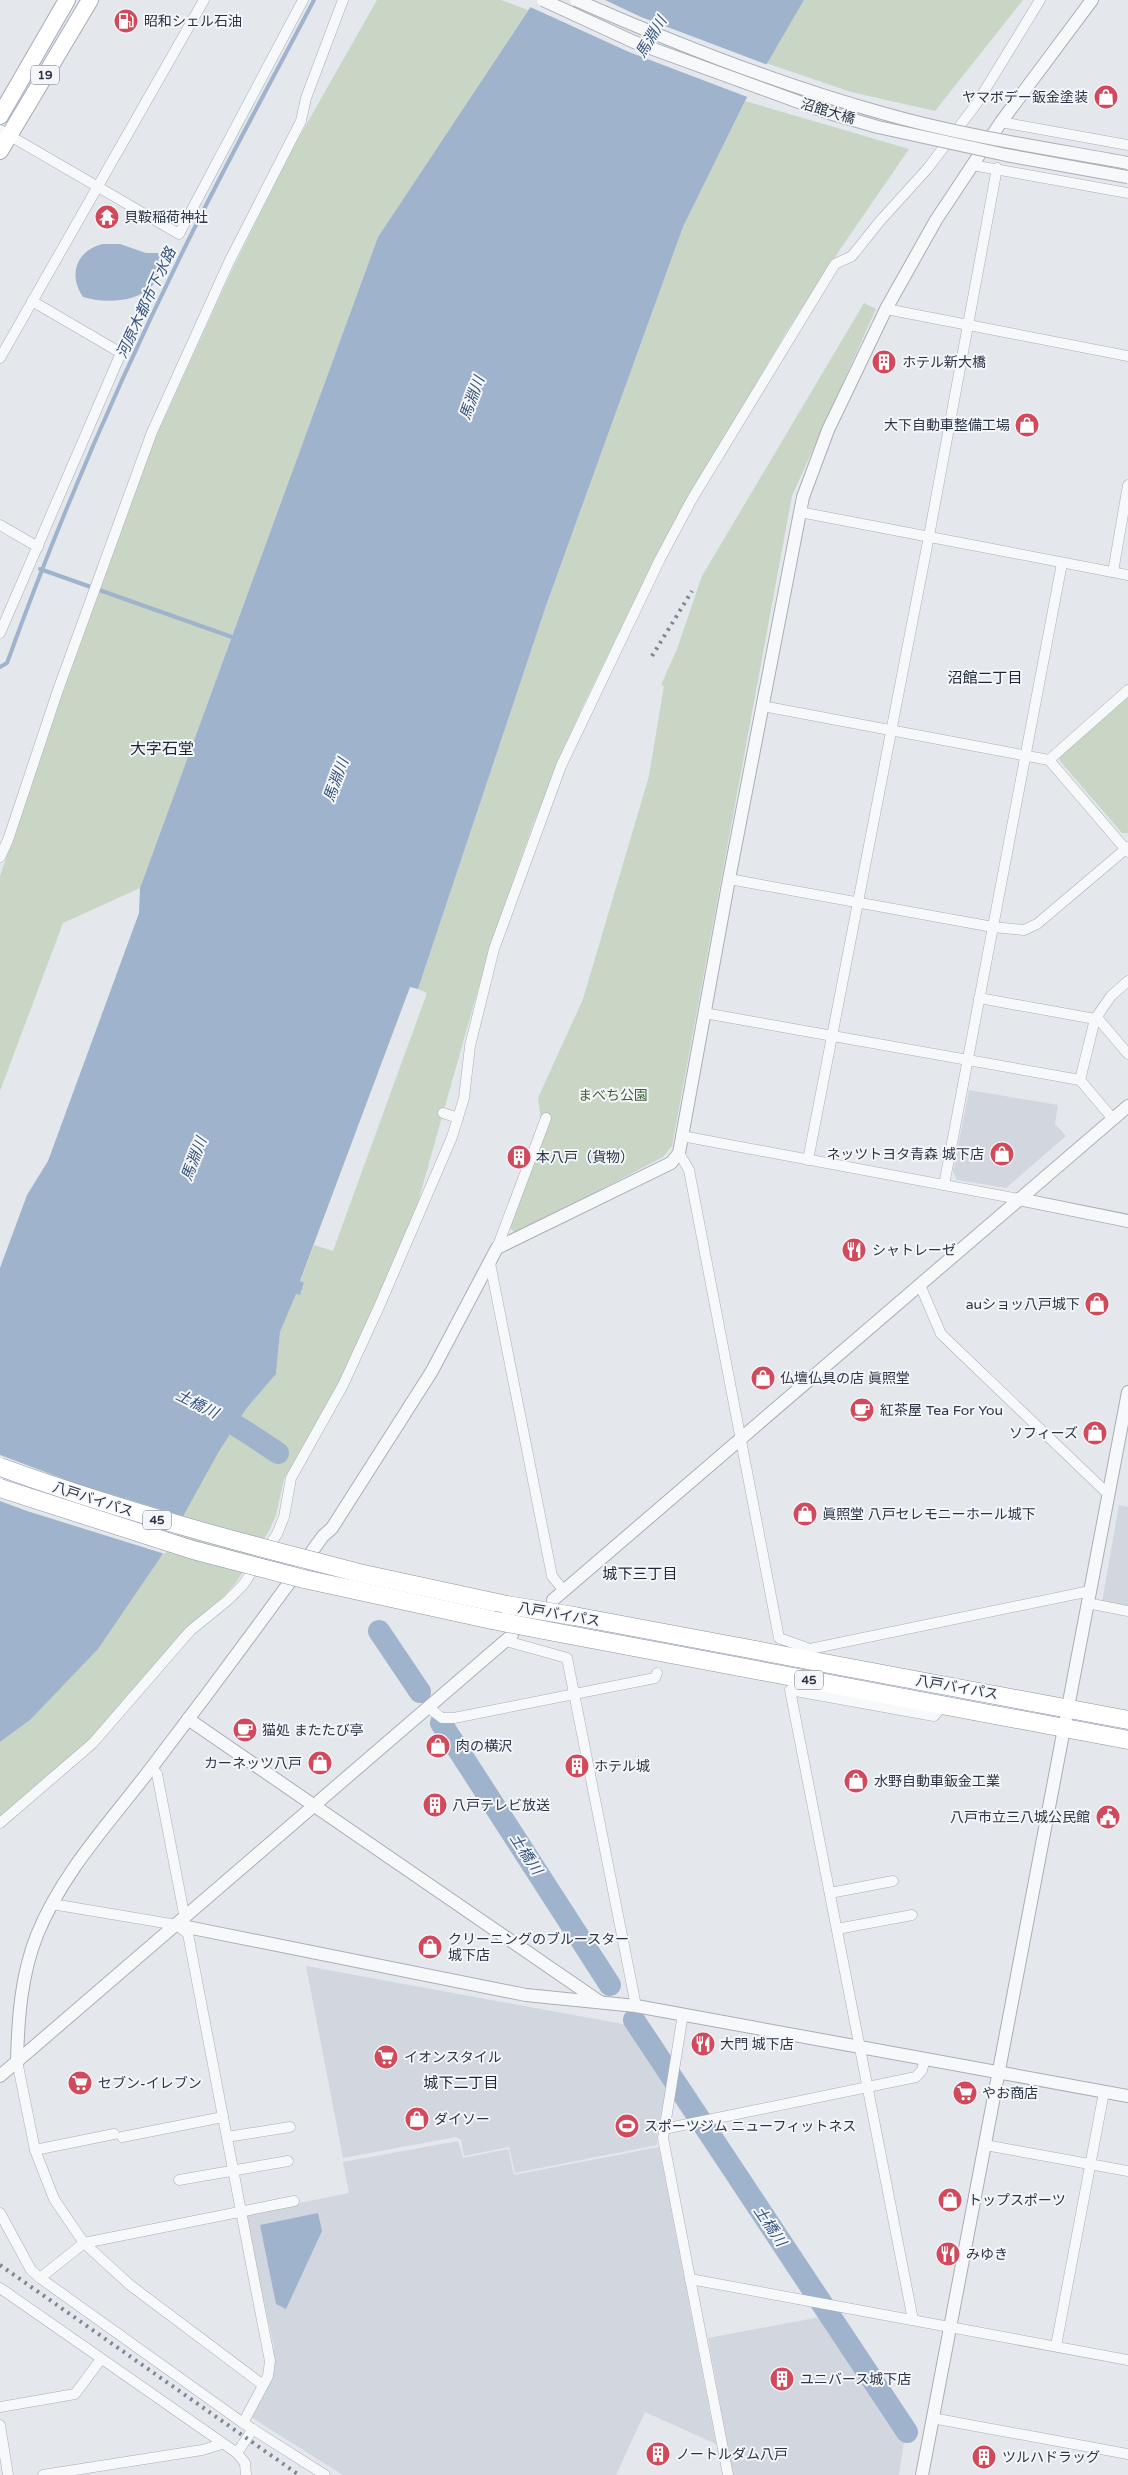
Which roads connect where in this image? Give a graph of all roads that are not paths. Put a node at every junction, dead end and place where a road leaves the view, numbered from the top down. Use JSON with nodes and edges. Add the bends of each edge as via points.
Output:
{"nodes":[{"id":1,"x":67,"y":0,"type":"edge"},
{"id":2,"x":90,"y":0,"type":"edge"},
{"id":3,"x":204,"y":0,"type":"edge"},
{"id":4,"x":303,"y":0,"type":"edge"},
{"id":5,"x":344,"y":0,"type":"edge"},
{"id":6,"x":538,"y":0,"type":"edge"},
{"id":7,"x":576,"y":0,"type":"edge"},
{"id":8,"x":582,"y":0,"type":"edge"},
{"id":9,"x":1040,"y":0,"type":"edge"},
{"id":10,"x":1092,"y":0,"type":"edge"},
{"id":11,"x":548,"y":3,"type":"edge"},
{"id":12,"x":598,"y":10,"type":"junction"},
{"id":13,"x":0,"y":116,"type":"edge"},
{"id":14,"x":1001,"y":122,"type":"junction"},
{"id":15,"x":4,"y":133,"type":"edge"},
{"id":16,"x":1128,"y":145,"type":"edge"},
{"id":17,"x":0,"y":151,"type":"edge"},
{"id":18,"x":1128,"y":162,"type":"edge"},
{"id":19,"x":972,"y":165,"type":"junction"},
{"id":20,"x":997,"y":168,"type":"junction"},
{"id":21,"x":1128,"y":177,"type":"edge"},
{"id":22,"x":95,"y":187,"type":"junction"},
{"id":23,"x":1128,"y":193,"type":"edge"},
{"id":24,"x":32,"y":301,"type":"junction"},
{"id":25,"x":886,"y":309,"type":"junction"},
{"id":26,"x":968,"y":326,"type":"junction"},
{"id":27,"x":1128,"y":356,"type":"edge"},
{"id":28,"x":0,"y":358,"type":"edge"},
{"id":29,"x":1128,"y":485,"type":"edge"},
{"id":30,"x":800,"y":512,"type":"junction"},
{"id":31,"x":0,"y":525,"type":"edge"},
{"id":32,"x":929,"y":536,"type":"junction"},
{"id":33,"x":38,"y":548,"type":"junction"},
{"id":34,"x":1062,"y":562,"type":"junction"},
{"id":35,"x":1113,"y":572,"type":"junction"},
{"id":36,"x":1128,"y":574,"type":"edge"},
{"id":37,"x":0,"y":633,"type":"edge"},
{"id":38,"x":1128,"y":690,"type":"edge"},
{"id":39,"x":762,"y":706,"type":"junction"},
{"id":40,"x":892,"y":730,"type":"junction"},
{"id":41,"x":1026,"y":756,"type":"junction"},
{"id":42,"x":1049,"y":760,"type":"junction"},
{"id":43,"x":1127,"y":849,"type":"edge"},
{"id":44,"x":0,"y":857,"type":"edge"},
{"id":45,"x":729,"y":879,"type":"junction"},
{"id":46,"x":858,"y":901,"type":"junction"},
{"id":47,"x":993,"y":927,"type":"junction"},
{"id":48,"x":1128,"y":980,"type":"edge"},
{"id":49,"x":979,"y":998,"type":"junction"},
{"id":50,"x":704,"y":1013,"type":"junction"},
{"id":51,"x":1095,"y":1019,"type":"junction"},
{"id":52,"x":832,"y":1035,"type":"junction"},
{"id":53,"x":1128,"y":1054,"type":"edge"},
{"id":54,"x":967,"y":1061,"type":"junction"},
{"id":55,"x":1080,"y":1080,"type":"junction"},
{"id":56,"x":1128,"y":1106,"type":"edge"},
{"id":57,"x":442,"y":1113,"type":"dead end"},
{"id":58,"x":458,"y":1118,"type":"junction"},
{"id":59,"x":546,"y":1118,"type":"dead end"},
{"id":60,"x":1113,"y":1119,"type":"junction"},
{"id":61,"x":682,"y":1136,"type":"junction"},
{"id":62,"x":679,"y":1152,"type":"junction"},
{"id":63,"x":808,"y":1160,"type":"junction"},
{"id":64,"x":944,"y":1185,"type":"junction"},
{"id":65,"x":1019,"y":1199,"type":"junction"},
{"id":66,"x":1128,"y":1221,"type":"edge"},
{"id":67,"x":497,"y":1248,"type":"junction"},
{"id":68,"x":490,"y":1263,"type":"junction"},
{"id":69,"x":920,"y":1285,"type":"junction"},
{"id":70,"x":1128,"y":1392,"type":"edge"},
{"id":71,"x":741,"y":1438,"type":"junction"},
{"id":72,"x":0,"y":1468,"type":"edge"},
{"id":73,"x":0,"y":1488,"type":"edge"},
{"id":74,"x":1108,"y":1494,"type":"junction"},
{"id":75,"x":564,"y":1591,"type":"junction"},
{"id":76,"x":1088,"y":1597,"type":"junction"},
{"id":77,"x":553,"y":1600,"type":"dead end"},
{"id":78,"x":1128,"y":1610,"type":"edge"},
{"id":79,"x":509,"y":1638,"type":"joint"},
{"id":80,"x":657,"y":1673,"type":"dead end"},
{"id":81,"x":574,"y":1694,"type":"junction"},
{"id":82,"x":944,"y":1705,"type":"junction"},
{"id":83,"x":429,"y":1708,"type":"junction"},
{"id":84,"x":1067,"y":1709,"type":"junction"},
{"id":85,"x":188,"y":1719,"type":"junction"},
{"id":86,"x":1128,"y":1720,"type":"edge"},
{"id":87,"x":1063,"y":1729,"type":"junction"},
{"id":88,"x":1128,"y":1740,"type":"edge"},
{"id":89,"x":152,"y":1768,"type":"junction"},
{"id":90,"x":314,"y":1806,"type":"junction"},
{"id":91,"x":0,"y":1823,"type":"edge"},
{"id":92,"x":892,"y":1881,"type":"dead end"},
{"id":93,"x":830,"y":1893,"type":"junction"},
{"id":94,"x":52,"y":1904,"type":"junction"},
{"id":95,"x":912,"y":1915,"type":"dead end"},
{"id":96,"x":181,"y":1922,"type":"junction"},
{"id":97,"x":837,"y":1929,"type":"junction"},
{"id":98,"x":602,"y":2002,"type":"junction"},
{"id":99,"x":636,"y":2006,"type":"junction"},
{"id":100,"x":683,"y":2014,"type":"junction"},
{"id":101,"x":860,"y":2046,"type":"junction"},
{"id":102,"x":925,"y":2059,"type":"junction"},
{"id":103,"x":17,"y":2061,"type":"junction"},
{"id":104,"x":999,"y":2073,"type":"junction"},
{"id":105,"x":0,"y":2076,"type":"edge"},
{"id":106,"x":868,"y":2087,"type":"junction"},
{"id":107,"x":1104,"y":2092,"type":"junction"},
{"id":108,"x":1128,"y":2096,"type":"edge"},
{"id":109,"x":223,"y":2118,"type":"junction"},
{"id":110,"x":290,"y":2127,"type":"dead end"},
{"id":111,"x":664,"y":2129,"type":"junction"},
{"id":112,"x":227,"y":2137,"type":"junction"},
{"id":113,"x":984,"y":2145,"type":"junction"},
{"id":114,"x":34,"y":2150,"type":"junction"},
{"id":115,"x":288,"y":2161,"type":"dead end"},
{"id":116,"x":1090,"y":2164,"type":"junction"},
{"id":117,"x":233,"y":2170,"type":"junction"},
{"id":118,"x":1128,"y":2171,"type":"edge"},
{"id":119,"x":179,"y":2180,"type":"dead end"},
{"id":120,"x":294,"y":2202,"type":"dead end"},
{"id":121,"x":0,"y":2213,"type":"edge"},
{"id":122,"x":241,"y":2213,"type":"junction"},
{"id":123,"x":84,"y":2243,"type":"junction"},
{"id":124,"x":40,"y":2278,"type":"junction"},
{"id":125,"x":690,"y":2279,"type":"junction"},
{"id":126,"x":0,"y":2288,"type":"edge"},
{"id":127,"x":913,"y":2320,"type":"junction"},
{"id":128,"x":950,"y":2327,"type":"junction"},
{"id":129,"x":1056,"y":2346,"type":"junction"},
{"id":130,"x":101,"y":2359,"type":"junction"},
{"id":131,"x":1128,"y":2360,"type":"edge"},
{"id":132,"x":263,"y":2385,"type":"junction"},
{"id":133,"x":0,"y":2407,"type":"edge"},
{"id":134,"x":932,"y":2418,"type":"junction"},
{"id":135,"x":243,"y":2423,"type":"junction"},
{"id":136,"x":0,"y":2425,"type":"edge"},
{"id":137,"x":253,"y":2429,"type":"junction"},
{"id":138,"x":222,"y":2444,"type":"junction"},
{"id":139,"x":236,"y":2453,"type":"junction"},
{"id":140,"x":1128,"y":2454,"type":"edge"},
{"id":141,"x":69,"y":2473,"type":"edge"},
{"id":142,"x":8,"y":2475,"type":"edge"},
{"id":143,"x":43,"y":2475,"type":"edge"},
{"id":144,"x":246,"y":2475,"type":"edge"},
{"id":145,"x":324,"y":2475,"type":"edge"},
{"id":146,"x":728,"y":2475,"type":"edge"},
{"id":147,"x":922,"y":2475,"type":"edge"}],
"edges":[{"from":1,"to":13,"type":"main road","number":"19"},
{"from":2,"to":15,"type":"main road","number":"19"},
{"from":3,"to":22,"type":"street"},
{"from":4,"to":22,"type":"street","via":[[179,234]]},
{"from":5,"to":44,"type":"street","via":[[306,98],[301,121],[229,262],[152,432]]},
{"from":6,"to":11,"type":"street","name":"沼館大橋","bridge":true},
{"from":7,"to":12,"type":"street","name":"沼館大橋","bridge":true},
{"from":8,"to":12,"type":"street","bridge":true},
{"from":9,"to":58,"type":"street","via":[[977,103],[928,168],[852,256],[836,264],[692,499],[660,559],[586,712],[538,826],[494,949],[479,1003]]},
{"from":10,"to":14,"type":"street"},
{"from":11,"to":21,"type":"street","name":"沼館大橋","bridge":true,"via":[[642,45],[829,113],[1006,155]]},
{"from":12,"to":18,"type":"street","name":"沼館大橋","bridge":true,"via":[[697,51],[839,101],[1010,142]]},
{"from":14,"to":16,"type":"street"},
{"from":14,"to":19,"type":"street"},
{"from":15,"to":17,"type":"main road","number":"19"},
{"from":15,"to":22,"type":"street"},
{"from":19,"to":20,"type":"street"},
{"from":19,"to":25,"type":"street","via":[[936,220]]},
{"from":20,"to":23,"type":"street"},
{"from":20,"to":26,"type":"street"},
{"from":22,"to":24,"type":"street"},
{"from":24,"to":28,"type":"street"},
{"from":24,"to":33,"type":"street","via":[[121,352]]},
{"from":25,"to":26,"type":"street"},
{"from":25,"to":30,"type":"street","via":[[828,430]]},
{"from":26,"to":27,"type":"street"},
{"from":26,"to":32,"type":"street"},
{"from":29,"to":35,"type":"street"},
{"from":30,"to":32,"type":"street"},
{"from":30,"to":39,"type":"street"},
{"from":31,"to":33,"type":"street"},
{"from":32,"to":34,"type":"street"},
{"from":32,"to":40,"type":"street"},
{"from":33,"to":37,"type":"street"},
{"from":34,"to":35,"type":"street"},
{"from":34,"to":41,"type":"street"},
{"from":35,"to":36,"type":"street"},
{"from":38,"to":42,"type":"street"},
{"from":39,"to":40,"type":"street"},
{"from":39,"to":45,"type":"street"},
{"from":40,"to":41,"type":"street"},
{"from":40,"to":46,"type":"street"},
{"from":41,"to":42,"type":"street"},
{"from":41,"to":47,"type":"street"},
{"from":42,"to":43,"type":"street"},
{"from":43,"to":47,"type":"street","via":[[1037,924],[1024,930]]},
{"from":45,"to":46,"type":"street"},
{"from":45,"to":50,"type":"street"},
{"from":46,"to":47,"type":"street"},
{"from":46,"to":52,"type":"street"},
{"from":47,"to":49,"type":"street"},
{"from":48,"to":51,"type":"street","via":[[1111,996]]},
{"from":49,"to":51,"type":"street"},
{"from":49,"to":54,"type":"street"},
{"from":50,"to":52,"type":"street"},
{"from":50,"to":61,"type":"street"},
{"from":51,"to":53,"type":"street"},
{"from":51,"to":55,"type":"street"},
{"from":52,"to":54,"type":"street"},
{"from":52,"to":63,"type":"street"},
{"from":54,"to":55,"type":"street"},
{"from":54,"to":64,"type":"street"},
{"from":55,"to":60,"type":"street"},
{"from":56,"to":60,"type":"street"},
{"from":57,"to":58,"type":"street"},
{"from":58,"to":91,"type":"street","via":[[343,1385],[291,1478],[284,1517],[277,1534],[243,1585],[190,1631],[94,1743]]},
{"from":59,"to":67,"type":"street"},
{"from":60,"to":65,"type":"street"},
{"from":61,"to":62,"type":"street"},
{"from":61,"to":63,"type":"street"},
{"from":62,"to":67,"type":"street","via":[[671,1163]]},
{"from":62,"to":71,"type":"street","via":[[689,1170]]},
{"from":63,"to":64,"type":"street"},
{"from":64,"to":65,"type":"street"},
{"from":65,"to":66,"type":"street"},
{"from":65,"to":69,"type":"street"},
{"from":67,"to":68,"type":"street"},
{"from":68,"to":75,"type":"street","via":[[552,1576]]},
{"from":68,"to":85,"type":"street","via":[[432,1371],[332,1528],[322,1536]]},
{"from":69,"to":71,"type":"street"},
{"from":69,"to":74,"type":"street","via":[[941,1334]]},
{"from":70,"to":74,"type":"street"},
{"from":71,"to":75,"type":"street"},
{"from":71,"to":76,"type":"street","via":[[779,1638],[810,1649]]},
{"from":72,"to":84,"type":"highway","name":"八戸バイパス","number":"45","bridge":true,"via":[[194,1531],[359,1573],[507,1604]]},
{"from":73,"to":82,"type":"highway","name":"八戸バイパス","number":"45","bridge":true,"via":[[193,1550],[304,1579],[492,1620]]},
{"from":74,"to":76,"type":"street"},
{"from":75,"to":77,"type":"street"},
{"from":76,"to":78,"type":"street"},
{"from":76,"to":84,"type":"street"},
{"from":79,"to":81,"type":"street","via":[[566,1658]]},
{"from":79,"to":83,"type":"street"},
{"from":80,"to":81,"type":"street","via":[[655,1678]]},
{"from":81,"to":83,"type":"street","via":[[454,1718],[442,1718]]},
{"from":81,"to":99,"type":"street"},
{"from":82,"to":87,"type":"highway","name":"八戸バイパス","number":"45"},
{"from":82,"to":93,"type":"street","via":[[934,1716],[790,1690]]},
{"from":83,"to":90,"type":"street"},
{"from":84,"to":86,"type":"highway","name":"八戸バイパス","number":"45"},
{"from":84,"to":87,"type":"street"},
{"from":85,"to":89,"type":"street"},
{"from":85,"to":90,"type":"street"},
{"from":87,"to":88,"type":"highway","name":"八戸バイパス","number":"45"},
{"from":87,"to":104,"type":"street"},
{"from":89,"to":94,"type":"street","via":[[82,1854]]},
{"from":89,"to":96,"type":"street","via":[[157,1774]]},
{"from":90,"to":96,"type":"street"},
{"from":90,"to":98,"type":"street"},
{"from":92,"to":93,"type":"street"},
{"from":93,"to":97,"type":"street"},
{"from":94,"to":96,"type":"street"},
{"from":94,"to":103,"type":"street","via":[[37,1936],[22,1992]]},
{"from":95,"to":97,"type":"street"},
{"from":96,"to":98,"type":"street","via":[[526,1995]]},
{"from":96,"to":103,"type":"street"},
{"from":96,"to":109,"type":"street","via":[[188,1934]]},
{"from":97,"to":101,"type":"street"},
{"from":98,"to":99,"type":"street"},
{"from":99,"to":100,"type":"street"},
{"from":100,"to":101,"type":"street"},
{"from":100,"to":111,"type":"street"},
{"from":101,"to":102,"type":"street"},
{"from":101,"to":106,"type":"street"},
{"from":102,"to":104,"type":"street"},
{"from":102,"to":106,"type":"street","via":[[916,2077]]},
{"from":103,"to":105,"type":"street"},
{"from":103,"to":114,"type":"street"},
{"from":104,"to":107,"type":"street"},
{"from":104,"to":113,"type":"street"},
{"from":106,"to":111,"type":"street"},
{"from":106,"to":127,"type":"street"},
{"from":107,"to":108,"type":"street"},
{"from":107,"to":116,"type":"street"},
{"from":109,"to":112,"type":"street"},
{"from":109,"to":114,"type":"street"},
{"from":110,"to":112,"type":"street"},
{"from":111,"to":125,"type":"street","via":[[663,2138]]},
{"from":112,"to":117,"type":"street"},
{"from":113,"to":116,"type":"street"},
{"from":113,"to":128,"type":"street"},
{"from":114,"to":123,"type":"street","via":[[54,2199]]},
{"from":115,"to":117,"type":"street"},
{"from":116,"to":118,"type":"street"},
{"from":116,"to":129,"type":"street"},
{"from":117,"to":119,"type":"street"},
{"from":117,"to":122,"type":"street"},
{"from":120,"to":122,"type":"street"},
{"from":121,"to":124,"type":"street","via":[[31,2270]]},
{"from":122,"to":123,"type":"street"},
{"from":122,"to":132,"type":"street","via":[[270,2361]]},
{"from":123,"to":124,"type":"street"},
{"from":123,"to":132,"type":"street","via":[[130,2285]]},
{"from":124,"to":135,"type":"street"},
{"from":125,"to":127,"type":"street"},
{"from":125,"to":146,"type":"street"},
{"from":126,"to":130,"type":"street"},
{"from":127,"to":128,"type":"street"},
{"from":128,"to":129,"type":"street"},
{"from":128,"to":134,"type":"street"},
{"from":129,"to":131,"type":"street"},
{"from":130,"to":133,"type":"street","via":[[75,2394]]},
{"from":130,"to":138,"type":"street"},
{"from":132,"to":135,"type":"street"},
{"from":134,"to":140,"type":"street"},
{"from":134,"to":147,"type":"street"},
{"from":135,"to":137,"type":"street"},
{"from":136,"to":142,"type":"street"},
{"from":137,"to":139,"type":"street"},
{"from":137,"to":145,"type":"street"},
{"from":138,"to":139,"type":"street"},
{"from":138,"to":141,"type":"street"},
{"from":139,"to":144,"type":"street","via":[[245,2463]]},
{"from":141,"to":143,"type":"street"}]}
